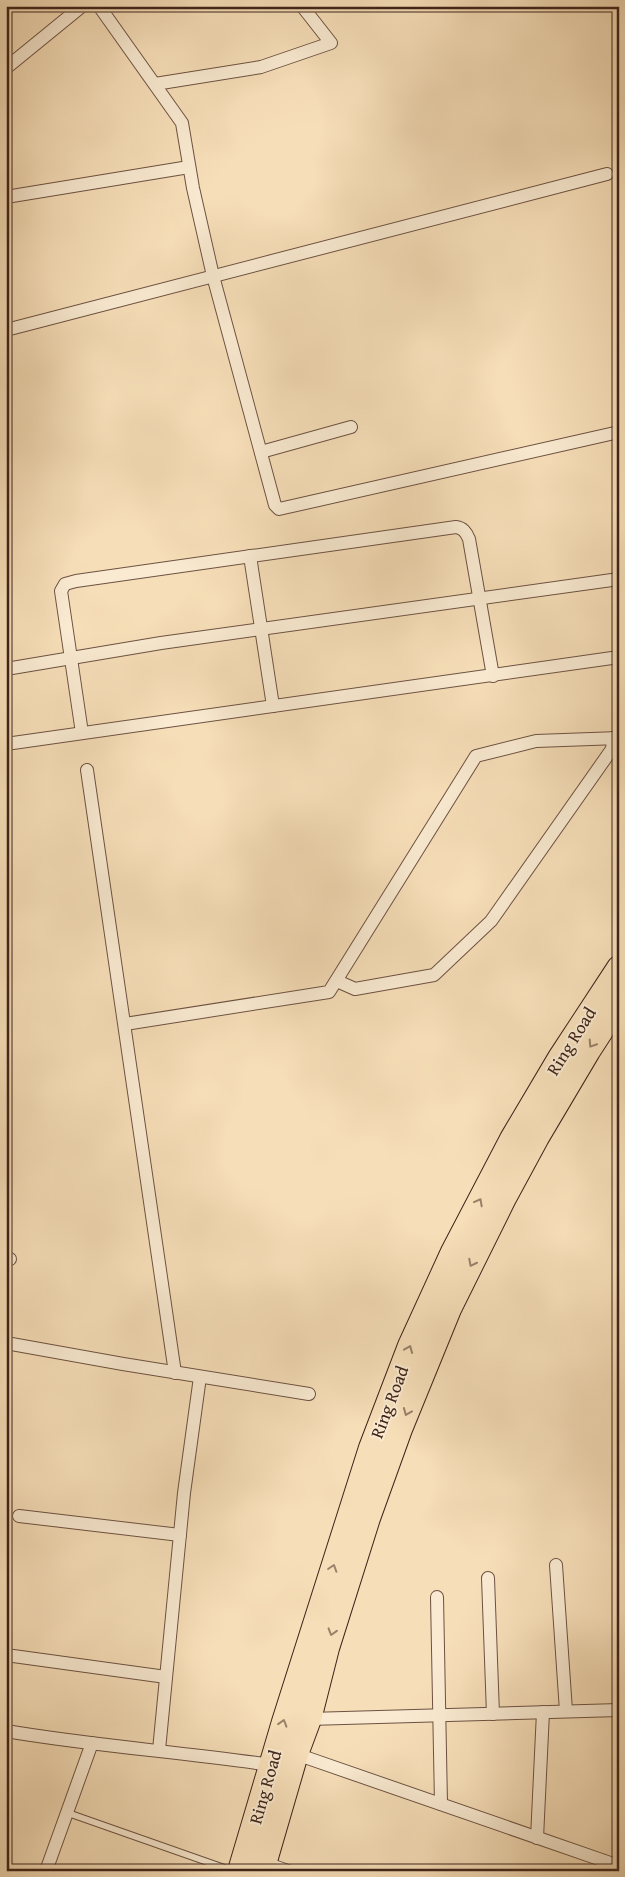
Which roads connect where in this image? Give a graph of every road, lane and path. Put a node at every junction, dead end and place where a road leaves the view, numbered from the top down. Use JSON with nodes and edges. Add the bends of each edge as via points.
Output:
{"nodes":[{"id":1,"x":99,"y":6,"type":"edge"},
{"id":2,"x":302,"y":6,"type":"edge"},
{"id":3,"x":79,"y":7,"type":"edge"},
{"id":4,"x":6,"y":68,"type":"edge"},
{"id":5,"x":155,"y":84,"type":"junction"},
{"id":6,"x":190,"y":167,"type":"junction"},
{"id":7,"x":607,"y":174,"type":"dead end"},
{"id":8,"x":6,"y":197,"type":"edge"},
{"id":9,"x":213,"y":276,"type":"junction"},
{"id":10,"x":6,"y":330,"type":"edge"},
{"id":11,"x":351,"y":428,"type":"dead end"},
{"id":12,"x":619,"y":432,"type":"edge"},
{"id":13,"x":260,"y":452,"type":"junction"},
{"id":14,"x":250,"y":556,"type":"junction"},
{"id":15,"x":619,"y":579,"type":"edge"},
{"id":16,"x":479,"y":598,"type":"junction"},
{"id":17,"x":262,"y":629,"type":"junction"},
{"id":18,"x":70,"y":657,"type":"junction"},
{"id":19,"x":619,"y":657,"type":"edge"},
{"id":20,"x":6,"y":669,"type":"edge"},
{"id":21,"x":492,"y":676,"type":"junction"},
{"id":22,"x":272,"y":706,"type":"junction"},
{"id":23,"x":82,"y":733,"type":"junction"},
{"id":24,"x":616,"y":738,"type":"edge"},
{"id":25,"x":6,"y":744,"type":"edge"},
{"id":26,"x":88,"y":770,"type":"dead end"},
{"id":27,"x":619,"y":968,"type":"edge"},
{"id":28,"x":337,"y":980,"type":"junction"},
{"id":29,"x":619,"y":1003,"type":"edge"},
{"id":30,"x":125,"y":1024,"type":"junction"},
{"id":31,"x":6,"y":1343,"type":"edge"},
{"id":32,"x":175,"y":1373,"type":"junction"},
{"id":33,"x":200,"y":1377,"type":"junction"},
{"id":34,"x":309,"y":1394,"type":"dead end"},
{"id":35,"x":19,"y":1516,"type":"dead end"},
{"id":36,"x":180,"y":1535,"type":"junction"},
{"id":37,"x":556,"y":1565,"type":"dead end"},
{"id":38,"x":488,"y":1578,"type":"dead end"},
{"id":39,"x":437,"y":1597,"type":"dead end"},
{"id":40,"x":6,"y":1655,"type":"edge"},
{"id":41,"x":166,"y":1677,"type":"junction"},
{"id":42,"x":619,"y":1710,"type":"edge"},
{"id":43,"x":566,"y":1711,"type":"junction"},
{"id":44,"x":544,"y":1712,"type":"junction"},
{"id":45,"x":493,"y":1714,"type":"junction"},
{"id":46,"x":438,"y":1715,"type":"junction"},
{"id":47,"x":309,"y":1719,"type":"junction"},
{"id":48,"x":6,"y":1731,"type":"edge"},
{"id":49,"x":92,"y":1743,"type":"junction"},
{"id":50,"x":159,"y":1750,"type":"junction"},
{"id":51,"x":296,"y":1754,"type":"junction"},
{"id":52,"x":271,"y":1765,"type":"junction"},
{"id":53,"x":441,"y":1804,"type":"junction"},
{"id":54,"x":68,"y":1813,"type":"junction"},
{"id":55,"x":537,"y":1838,"type":"junction"},
{"id":56,"x":619,"y":1866,"type":"edge"},
{"id":57,"x":263,"y":1867,"type":"edge"},
{"id":58,"x":46,"y":1871,"type":"edge"},
{"id":59,"x":233,"y":1871,"type":"edge"},
{"id":60,"x":240,"y":1871,"type":"edge"},
{"id":61,"x":288,"y":1871,"type":"edge"}],
"edges":[{"from":1,"to":5,"type":"street"},
{"from":2,"to":5,"type":"street","via":[[331,43],[261,67]]},
{"from":3,"to":4,"type":"street"},
{"from":5,"to":6,"type":"street","via":[[182,124]]},
{"from":6,"to":8,"type":"street"},
{"from":6,"to":9,"type":"street"},
{"from":7,"to":9,"type":"street"},
{"from":9,"to":10,"type":"street"},
{"from":9,"to":13,"type":"street"},
{"from":11,"to":13,"type":"street"},
{"from":12,"to":13,"type":"street","via":[[282,510],[275,504]]},
{"from":14,"to":16,"type":"street","via":[[462,528],[468,539]]},
{"from":14,"to":17,"type":"street"},
{"from":14,"to":18,"type":"street","via":[[65,584],[61,590]]},
{"from":15,"to":16,"type":"street"},
{"from":16,"to":17,"type":"street"},
{"from":16,"to":21,"type":"street"},
{"from":17,"to":18,"type":"street"},
{"from":17,"to":22,"type":"street"},
{"from":18,"to":20,"type":"street"},
{"from":18,"to":23,"type":"street"},
{"from":19,"to":21,"type":"street"},
{"from":21,"to":22,"type":"street"},
{"from":22,"to":23,"type":"street"},
{"from":23,"to":25,"type":"street"},
{"from":24,"to":28,"type":"street","via":[[612,749],[491,921],[434,975],[355,989]]},
{"from":24,"to":28,"type":"street","via":[[536,741],[476,756]]},
{"from":26,"to":30,"type":"street"},
{"from":52,"to":27,"type":"highway","name":"Ring Road","one_way":true,"via":[[371,1448],[410,1346],[453,1252],[512,1139]]},
{"from":28,"to":30,"type":"street","via":[[329,992]]},
{"from":29,"to":47,"type":"highway","name":"Ring Road","one_way":true,"via":[[537,1137],[449,1309],[368,1518],[327,1648]]},
{"from":30,"to":32,"type":"street"},
{"from":31,"to":32,"type":"street"},
{"from":32,"to":33,"type":"street"},
{"from":33,"to":34,"type":"street"},
{"from":33,"to":36,"type":"street"},
{"from":35,"to":36,"type":"street"},
{"from":36,"to":41,"type":"street"},
{"from":37,"to":43,"type":"street"},
{"from":38,"to":45,"type":"street"},
{"from":39,"to":46,"type":"street"},
{"from":40,"to":41,"type":"street"},
{"from":41,"to":50,"type":"street"},
{"from":42,"to":43,"type":"street"},
{"from":43,"to":44,"type":"street"},
{"from":44,"to":45,"type":"street"},
{"from":44,"to":55,"type":"street"},
{"from":45,"to":46,"type":"street"},
{"from":46,"to":47,"type":"street"},
{"from":46,"to":53,"type":"street"},
{"from":47,"to":51,"type":"highway","name":"Ring Road"},
{"from":48,"to":49,"type":"street"},
{"from":49,"to":50,"type":"street"},
{"from":49,"to":54,"type":"street"},
{"from":50,"to":52,"type":"street"},
{"from":51,"to":53,"type":"street"},
{"from":51,"to":57,"type":"highway","name":"Ring Road"},
{"from":52,"to":60,"type":"highway","name":"Ring Road"},
{"from":53,"to":55,"type":"street"},
{"from":54,"to":58,"type":"street"},
{"from":54,"to":59,"type":"lane"},
{"from":55,"to":56,"type":"street"},
{"from":57,"to":61,"type":"street"}]}
